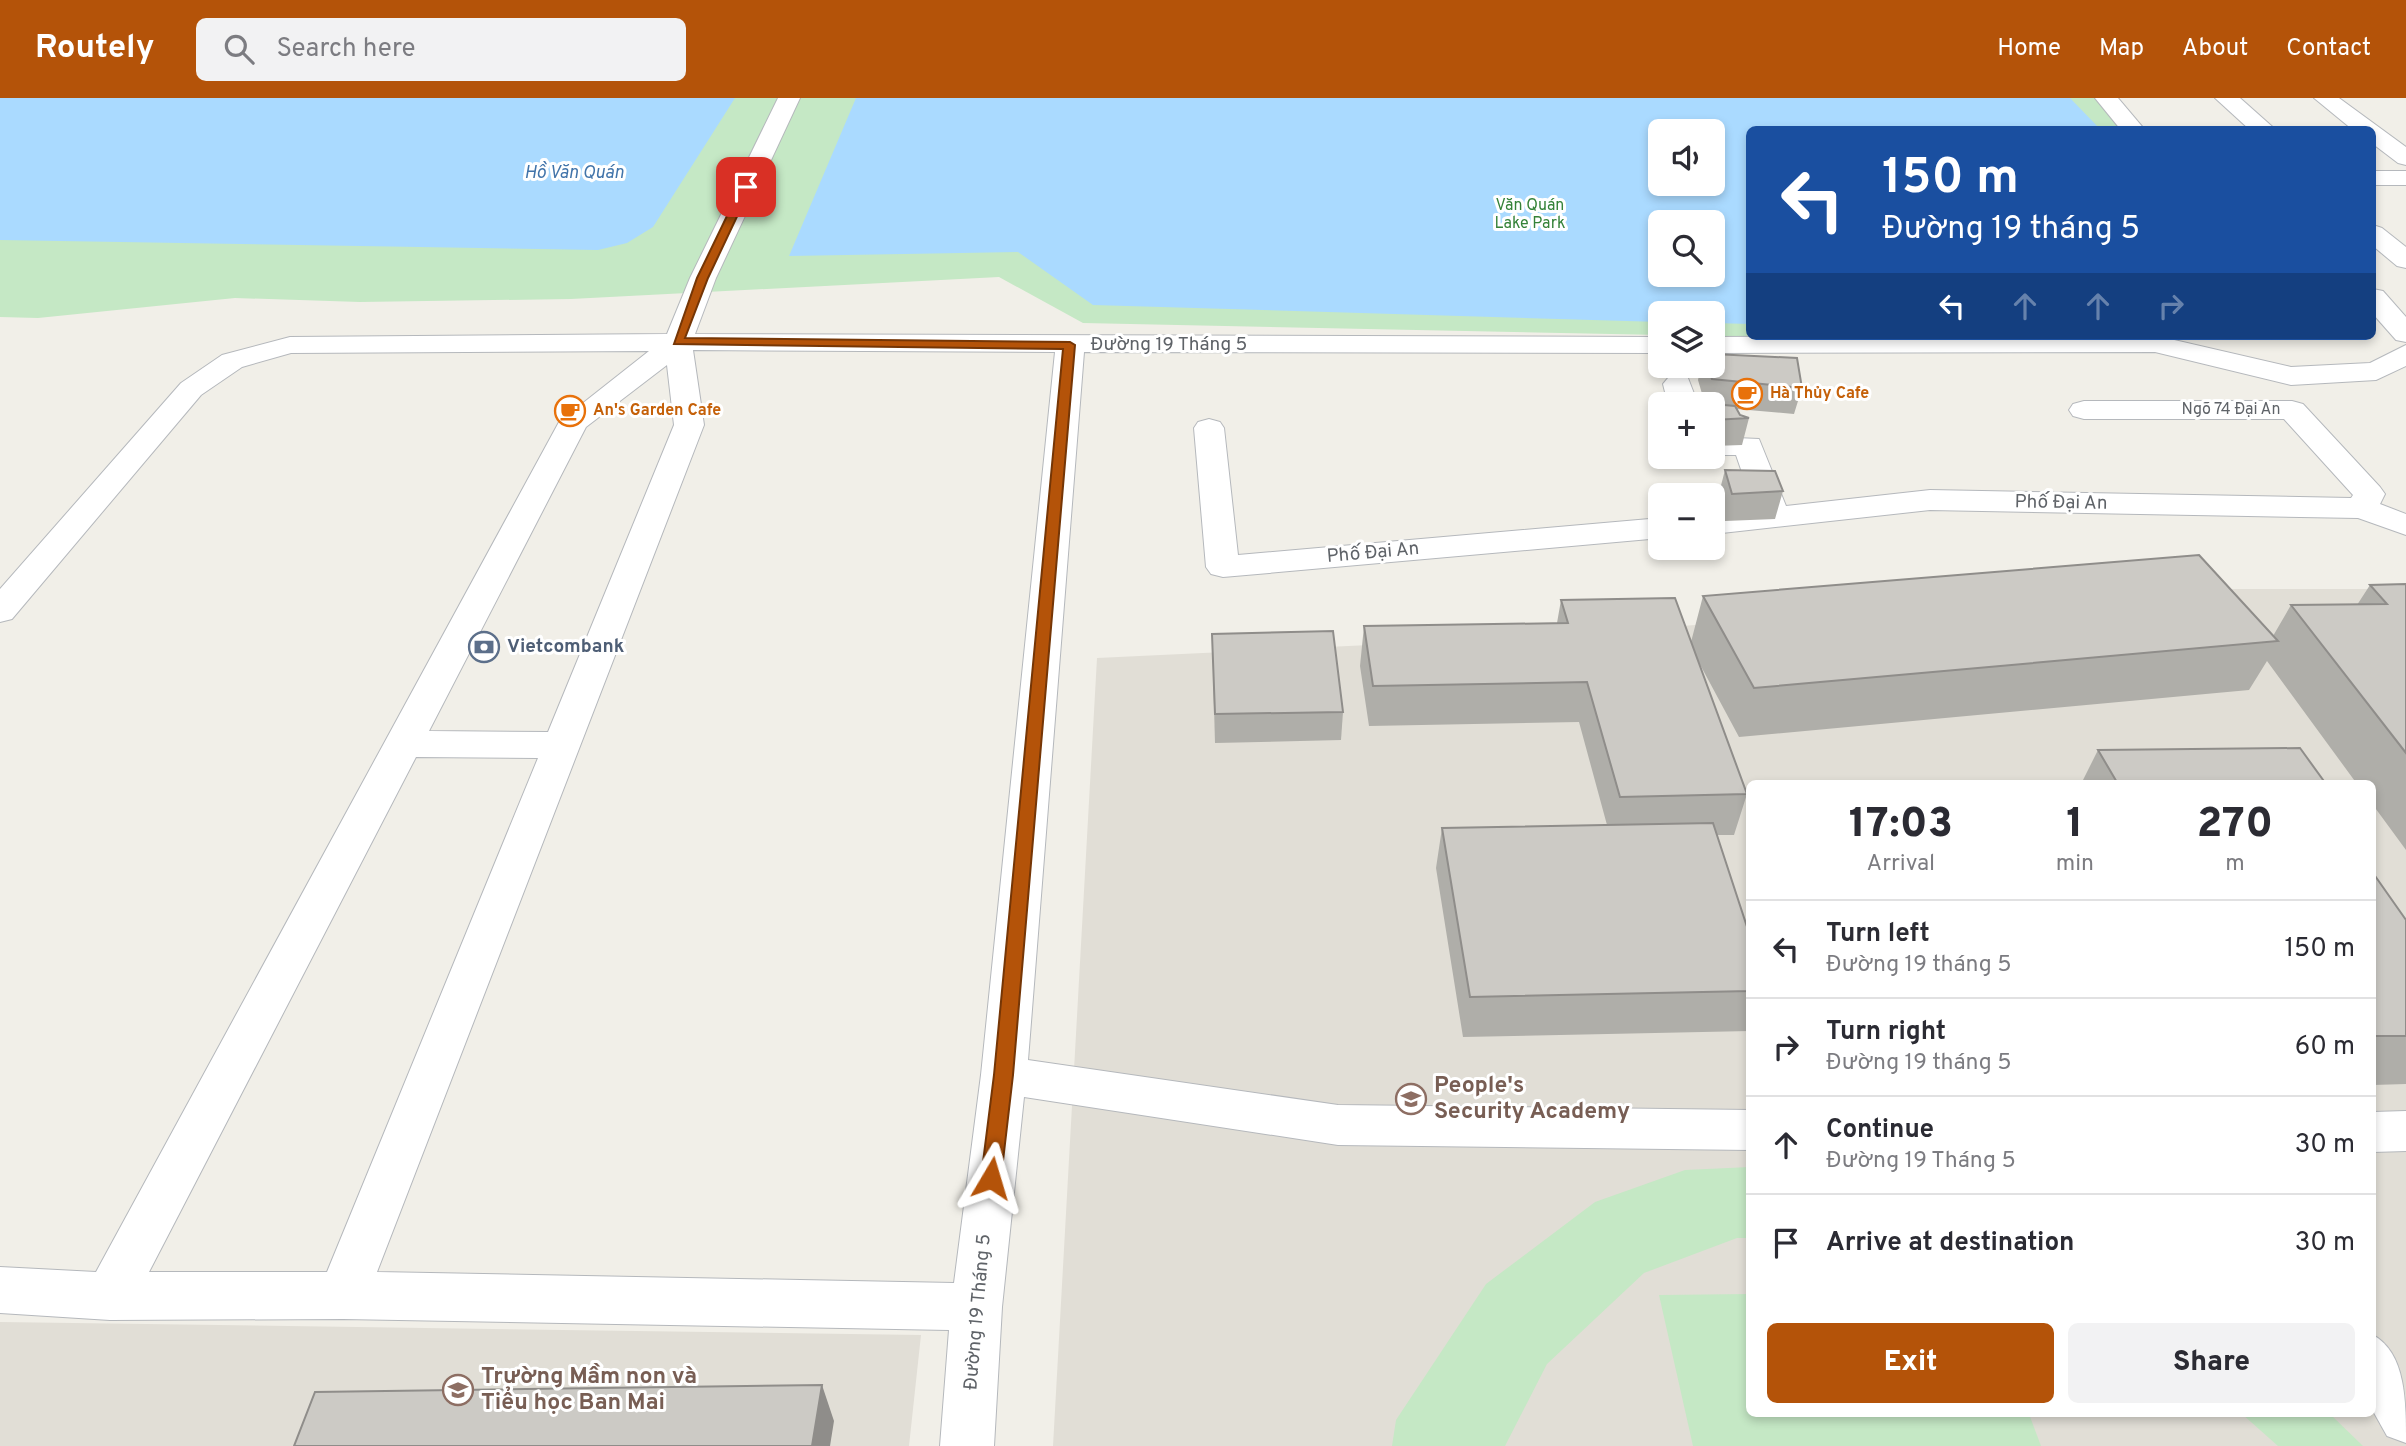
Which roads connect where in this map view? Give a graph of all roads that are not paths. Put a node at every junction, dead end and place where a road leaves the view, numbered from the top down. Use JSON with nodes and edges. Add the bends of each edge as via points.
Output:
{"nodes":[{"id":1,"x":789,"y":98,"type":"edge"},
{"id":2,"x":2106,"y":98,"type":"edge"},
{"id":3,"x":2226,"y":98,"type":"edge"},
{"id":4,"x":2325,"y":98,"type":"edge"},
{"id":5,"x":2130,"y":126,"type":"edge"},
{"id":6,"x":2259,"y":126,"type":"edge"},
{"id":7,"x":2363,"y":126,"type":"edge"},
{"id":8,"x":2376,"y":135,"type":"edge"},
{"id":9,"x":2406,"y":158,"type":"edge"},
{"id":10,"x":2376,"y":178,"type":"edge"},
{"id":11,"x":2406,"y":178,"type":"edge"},
{"id":12,"x":2376,"y":237,"type":"edge"},
{"id":13,"x":2399,"y":266,"type":"edge"},
{"id":14,"x":2376,"y":300,"type":"edge"},
{"id":15,"x":2406,"y":334,"type":"edge"},
{"id":16,"x":2166,"y":340,"type":"edge"},
{"id":17,"x":678,"y":342,"type":"junction"},
{"id":18,"x":1070,"y":345,"type":"junction"},
{"id":19,"x":1648,"y":345,"type":"edge"},
{"id":20,"x":1725,"y":345,"type":"edge"},
{"id":21,"x":2406,"y":354,"type":"edge"},
{"id":22,"x":2084,"y":410,"type":"dead end"},
{"id":23,"x":1209,"y":428,"type":"dead end"},
{"id":24,"x":1725,"y":446,"type":"edge"},
{"id":25,"x":2362,"y":508,"type":"junction"},
{"id":26,"x":1775,"y":519,"type":"junction"},
{"id":27,"x":1725,"y":523,"type":"edge"},
{"id":28,"x":2406,"y":525,"type":"edge"},
{"id":29,"x":1648,"y":529,"type":"edge"},
{"id":30,"x":0,"y":611,"type":"edge"},
{"id":31,"x":403,"y":744,"type":"junction"},
{"id":32,"x":562,"y":745,"type":"junction"},
{"id":33,"x":1004,"y":1075,"type":"junction"},
{"id":34,"x":1746,"y":1130,"type":"edge"},
{"id":35,"x":2406,"y":1130,"type":"edge"},
{"id":36,"x":2376,"y":1132,"type":"edge"},
{"id":37,"x":0,"y":1290,"type":"edge"},
{"id":38,"x":343,"y":1295,"type":"junction"},
{"id":39,"x":110,"y":1296,"type":"junction"},
{"id":40,"x":976,"y":1307,"type":"junction"},
{"id":41,"x":2376,"y":1365,"type":"edge"},
{"id":42,"x":2406,"y":1417,"type":"edge"},
{"id":43,"x":967,"y":1446,"type":"edge"}],
"edges":[{"from":1,"to":17,"type":"street","via":[[709,265]]},
{"from":2,"to":5,"type":"street"},
{"from":3,"to":6,"type":"street"},
{"from":4,"to":7,"type":"street"},
{"from":8,"to":9,"type":"street"},
{"from":10,"to":11,"type":"street"},
{"from":12,"to":13,"type":"street"},
{"from":14,"to":15,"type":"street"},
{"from":16,"to":20,"type":"street"},
{"from":16,"to":21,"type":"street","via":[[2291,376],[2376,371]]},
{"from":17,"to":18,"type":"street","name":"Đường 19 Tháng 5"},
{"from":17,"to":30,"type":"street","name":"Đường 19 Tháng 5","via":[[290,345],[232,361],[191,388]]},
{"from":17,"to":31,"type":"street","via":[[574,422]]},
{"from":17,"to":32,"type":"street","via":[[690,425]]},
{"from":18,"to":19,"type":"street","name":"Đường 19 Tháng 5"},
{"from":18,"to":33,"type":"street","name":"Đường 19 Tháng 5"},
{"from":22,"to":25,"type":"street","name":"Ngõ 74 Đại An","via":[[2292,410],[2369,494]]},
{"from":23,"to":29,"type":"street","name":"Phố Đại An","via":[[1223,567]]},
{"from":24,"to":26,"type":"street","via":[[1748,445]]},
{"from":25,"to":26,"type":"street","name":"Phố Đại An","via":[[1930,500]]},
{"from":25,"to":28,"type":"street","name":"Phố Đại An"},
{"from":26,"to":27,"type":"street","name":"Phố Đại An"},
{"from":31,"to":32,"type":"street"},
{"from":31,"to":39,"type":"street"},
{"from":32,"to":38,"type":"street"},
{"from":33,"to":34,"type":"street","via":[[1338,1125]]},
{"from":33,"to":40,"type":"street","name":"Đường 19 Tháng 5"},
{"from":35,"to":36,"type":"street"},
{"from":37,"to":39,"type":"street"},
{"from":38,"to":39,"type":"street"},
{"from":38,"to":40,"type":"street"},
{"from":40,"to":43,"type":"street","name":"Đường 19 Tháng 5"},
{"from":41,"to":42,"type":"street"}]}
